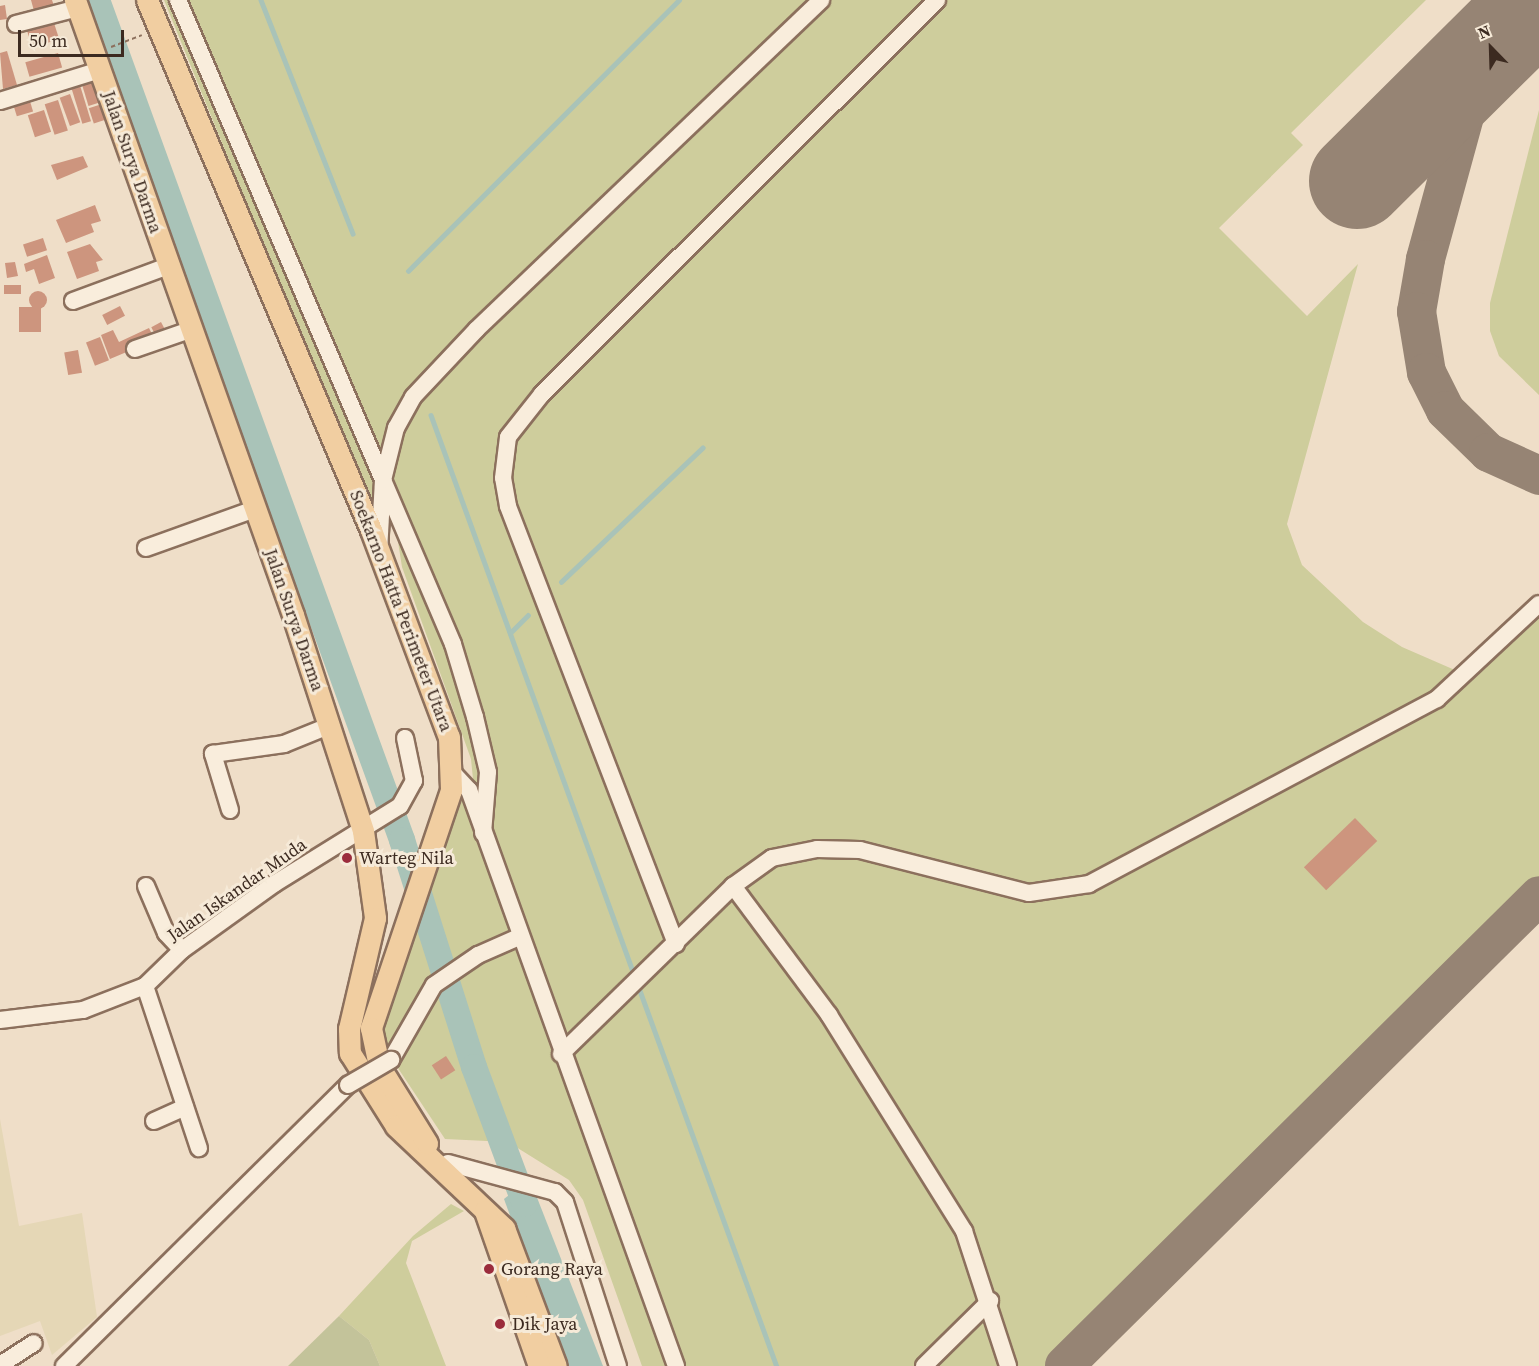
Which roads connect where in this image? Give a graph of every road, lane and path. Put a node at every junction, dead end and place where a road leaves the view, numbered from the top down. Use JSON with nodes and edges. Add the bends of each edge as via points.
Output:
{"nodes":[{"id":1,"x":147,"y":0,"type":"edge"},
{"id":2,"x":178,"y":0,"type":"edge"},
{"id":3,"x":821,"y":0,"type":"edge"},
{"id":4,"x":937,"y":0,"type":"edge"},
{"id":5,"x":76,"y":4,"type":"edge"},
{"id":6,"x":16,"y":24,"type":"dead end"},
{"id":7,"x":133,"y":39,"type":"dead end"},
{"id":8,"x":105,"y":49,"type":"dead end"},
{"id":9,"x":100,"y":70,"type":"junction"},
{"id":10,"x":0,"y":101,"type":"edge"},
{"id":11,"x":168,"y":266,"type":"junction"},
{"id":12,"x":73,"y":302,"type":"dead end"},
{"id":13,"x":190,"y":330,"type":"junction"},
{"id":14,"x":135,"y":349,"type":"dead end"},
{"id":15,"x":383,"y":480,"type":"junction"},
{"id":16,"x":255,"y":509,"type":"junction"},
{"id":17,"x":146,"y":548,"type":"dead end"},
{"id":18,"x":379,"y":551,"type":"junction"},
{"id":19,"x":1539,"y":604,"type":"edge"},
{"id":20,"x":331,"y":725,"type":"junction"},
{"id":21,"x":405,"y":738,"type":"dead end"},
{"id":22,"x":454,"y":774,"type":"junction"},
{"id":23,"x":230,"y":810,"type":"dead end"},
{"id":24,"x":371,"y":825,"type":"junction"},
{"id":25,"x":483,"y":833,"type":"junction"},
{"id":26,"x":146,"y":886,"type":"dead end"},
{"id":27,"x":733,"y":886,"type":"junction"},
{"id":28,"x":519,"y":938,"type":"junction"},
{"id":29,"x":676,"y":944,"type":"junction"},
{"id":30,"x":182,"y":950,"type":"junction"},
{"id":31,"x":145,"y":986,"type":"junction"},
{"id":32,"x":0,"y":1020,"type":"edge"},
{"id":33,"x":561,"y":1054,"type":"junction"},
{"id":34,"x":185,"y":1107,"type":"junction"},
{"id":35,"x":154,"y":1121,"type":"dead end"},
{"id":36,"x":199,"y":1148,"type":"dead end"},
{"id":37,"x":448,"y":1163,"type":"junction"},
{"id":38,"x":485,"y":1212,"type":"junction"},
{"id":39,"x":990,"y":1301,"type":"junction"},
{"id":40,"x":34,"y":1343,"type":"dead end"},
{"id":41,"x":0,"y":1365,"type":"edge"},
{"id":42,"x":64,"y":1366,"type":"edge"},
{"id":43,"x":539,"y":1366,"type":"edge"},
{"id":44,"x":556,"y":1366,"type":"edge"},
{"id":45,"x":618,"y":1366,"type":"edge"},
{"id":46,"x":676,"y":1366,"type":"edge"},
{"id":47,"x":924,"y":1366,"type":"edge"},
{"id":48,"x":1008,"y":1366,"type":"edge"}],
"edges":[{"from":1,"to":18,"type":"main road","name":"Soekarno Hatta Perimeter Utara"},
{"from":2,"to":15,"type":"street"},
{"from":3,"to":15,"type":"street","via":[[440,367],[396,428]]},
{"from":4,"to":29,"type":"street","via":[[542,394],[508,437],[503,478],[508,506]]},
{"from":5,"to":6,"type":"street"},
{"from":5,"to":9,"type":"main road","name":"Jalan Surya Darma"},
{"from":7,"to":8,"type":"path"},
{"from":9,"to":10,"type":"street"},
{"from":9,"to":11,"type":"main road","name":"Jalan Surya Darma"},
{"from":11,"to":12,"type":"street"},
{"from":11,"to":13,"type":"main road","name":"Jalan Surya Darma"},
{"from":13,"to":14,"type":"street"},
{"from":13,"to":16,"type":"main road","name":"Jalan Surya Darma"},
{"from":15,"to":18,"type":"street"},
{"from":15,"to":25,"type":"street","via":[[453,644],[475,717],[488,771]]},
{"from":16,"to":17,"type":"street"},
{"from":16,"to":20,"type":"main road","name":"Jalan Surya Darma"},
{"from":18,"to":22,"type":"main road","name":"Soekarno Hatta Perimeter Utara","via":[[449,736]]},
{"from":19,"to":27,"type":"street","via":[[1437,699],[1089,884],[1029,893],[860,850],[817,849],[772,858]]},
{"from":20,"to":23,"type":"street","via":[[284,744],[213,754]]},
{"from":20,"to":24,"type":"main road","name":"Jalan Surya Darma"},
{"from":21,"to":24,"type":"street","name":"Jalan Iskandar Muda","via":[[414,781],[400,806]]},
{"from":22,"to":25,"type":"street","via":[[469,790]]},
{"from":22,"to":37,"type":"main road","name":"Soekarno Hatta Perimeter Utara","via":[[436,838],[374,1014],[373,1047],[421,1136]]},
{"from":24,"to":30,"type":"street","name":"Jalan Iskandar Muda","via":[[274,884]]},
{"from":24,"to":38,"type":"main road","name":"Jalan Surya Darma","via":[[375,918],[349,1029],[350,1053],[396,1126]]},
{"from":25,"to":28,"type":"street"},
{"from":26,"to":30,"type":"street","via":[[166,933]]},
{"from":27,"to":29,"type":"street"},
{"from":27,"to":39,"type":"street","via":[[890,1108],[964,1231]]},
{"from":28,"to":33,"type":"street"},
{"from":28,"to":42,"type":"street","bridge":true,"via":[[462,966],[434,986],[391,1060],[348,1085]]},
{"from":29,"to":33,"type":"street"},
{"from":30,"to":31,"type":"street","name":"Jalan Iskandar Muda"},
{"from":31,"to":32,"type":"street","name":"Jalan Iskandar Muda","via":[[83,1010]]},
{"from":31,"to":34,"type":"street"},
{"from":33,"to":46,"type":"street"},
{"from":34,"to":35,"type":"street"},
{"from":34,"to":36,"type":"street"},
{"from":37,"to":38,"type":"main road","name":"Soekarno Hatta Perimeter Utara","via":[[476,1188]]},
{"from":37,"to":45,"type":"street","via":[[555,1192],[571,1215]]},
{"from":38,"to":43,"type":"main road","name":"Jalan Surya Darma"},
{"from":38,"to":44,"type":"main road","name":"Jalan Surya Darma","via":[[504,1228]]},
{"from":39,"to":47,"type":"street"},
{"from":39,"to":48,"type":"street"},
{"from":40,"to":41,"type":"street"}]}
